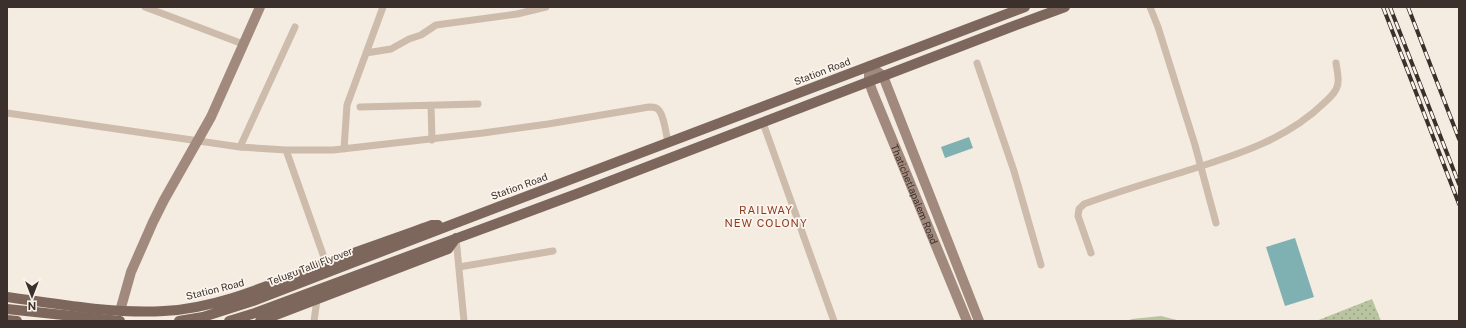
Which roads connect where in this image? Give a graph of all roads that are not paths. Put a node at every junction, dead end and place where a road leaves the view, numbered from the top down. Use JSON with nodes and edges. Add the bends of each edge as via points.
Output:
{"nodes":[{"id":1,"x":145,"y":7,"type":"edge"},
{"id":2,"x":260,"y":7,"type":"edge"},
{"id":3,"x":383,"y":7,"type":"edge"},
{"id":4,"x":1025,"y":7,"type":"edge"},
{"id":5,"x":1065,"y":7,"type":"edge"},
{"id":6,"x":1150,"y":7,"type":"edge"},
{"id":7,"x":543,"y":8,"type":"edge"},
{"id":8,"x":154,"y":9,"type":"edge"},
{"id":9,"x":295,"y":27,"type":"dead end"},
{"id":10,"x":243,"y":44,"type":"junction"},
{"id":11,"x":366,"y":53,"type":"junction"},
{"id":12,"x":977,"y":63,"type":"dead end"},
{"id":13,"x":1336,"y":63,"type":"dead end"},
{"id":14,"x":870,"y":66,"type":"junction"},
{"id":15,"x":883,"y":76,"type":"junction"},
{"id":16,"x":869,"y":82,"type":"junction"},
{"id":17,"x":478,"y":104,"type":"dead end"},
{"id":18,"x":431,"y":105,"type":"junction"},
{"id":19,"x":360,"y":107,"type":"dead end"},
{"id":20,"x":7,"y":113,"type":"edge"},
{"id":21,"x":763,"y":123,"type":"junction"},
{"id":22,"x":432,"y":140,"type":"junction"},
{"id":23,"x":197,"y":142,"type":"junction"},
{"id":24,"x":668,"y":142,"type":"junction"},
{"id":25,"x":240,"y":147,"type":"junction"},
{"id":26,"x":344,"y":149,"type":"junction"},
{"id":27,"x":286,"y":150,"type":"junction"},
{"id":28,"x":1201,"y":166,"type":"junction"},
{"id":29,"x":1216,"y":223,"type":"dead end"},
{"id":30,"x":448,"y":226,"type":"junction"},
{"id":31,"x":456,"y":238,"type":"junction"},
{"id":32,"x":553,"y":251,"type":"dead end"},
{"id":33,"x":1091,"y":254,"type":"dead end"},
{"id":34,"x":326,"y":263,"type":"junction"},
{"id":35,"x":1041,"y":265,"type":"dead end"},
{"id":36,"x":459,"y":267,"type":"junction"},
{"id":37,"x":7,"y":297,"type":"edge"},
{"id":38,"x":317,"y":300,"type":"junction"},
{"id":39,"x":7,"y":309,"type":"edge"},
{"id":40,"x":120,"y":316,"type":"edge"},
{"id":41,"x":7,"y":320,"type":"edge"},
{"id":42,"x":17,"y":321,"type":"edge"},
{"id":43,"x":178,"y":321,"type":"edge"},
{"id":44,"x":229,"y":321,"type":"edge"},
{"id":45,"x":260,"y":321,"type":"edge"},
{"id":46,"x":314,"y":321,"type":"edge"},
{"id":47,"x":464,"y":321,"type":"edge"},
{"id":48,"x":834,"y":321,"type":"edge"},
{"id":49,"x":967,"y":321,"type":"edge"},
{"id":50,"x":979,"y":321,"type":"edge"}],
"edges":[{"from":1,"to":8,"type":"street"},
{"from":2,"to":10,"type":"main road"},
{"from":3,"to":11,"type":"street"},
{"from":4,"to":14,"type":"main road","name":"Station Road"},
{"from":5,"to":15,"type":"main road"},
{"from":6,"to":28,"type":"street"},
{"from":7,"to":11,"type":"street","via":[[436,25],[391,49]]},
{"from":8,"to":10,"type":"street"},
{"from":9,"to":25,"type":"street"},
{"from":10,"to":23,"type":"main road","via":[[211,117]]},
{"from":11,"to":26,"type":"street","via":[[347,105]]},
{"from":12,"to":35,"type":"street","via":[[1014,171]]},
{"from":13,"to":28,"type":"street","via":[[1337,89],[1317,110],[1280,136]]},
{"from":14,"to":15,"type":"main road"},
{"from":14,"to":16,"type":"main road","name":"Thatichetlapalem Road"},
{"from":14,"to":24,"type":"main road","name":"Station Road"},
{"from":15,"to":16,"type":"main road"},
{"from":15,"to":50,"type":"main road"},
{"from":16,"to":21,"type":"main road"},
{"from":16,"to":49,"type":"main road","name":"Thatichetlapalem Road"},
{"from":17,"to":18,"type":"street"},
{"from":18,"to":19,"type":"street"},
{"from":18,"to":22,"type":"street"},
{"from":20,"to":23,"type":"street"},
{"from":21,"to":31,"type":"main road"},
{"from":21,"to":48,"type":"street"},
{"from":22,"to":24,"type":"street","via":[[649,107],[660,110]]},
{"from":22,"to":26,"type":"street"},
{"from":23,"to":25,"type":"street"},
{"from":23,"to":40,"type":"main road","via":[[153,222],[131,272]]},
{"from":24,"to":30,"type":"main road","name":"Station Road"},
{"from":25,"to":27,"type":"street"},
{"from":26,"to":27,"type":"street"},
{"from":27,"to":34,"type":"street"},
{"from":28,"to":29,"type":"street"},
{"from":28,"to":33,"type":"street","via":[[1084,204],[1079,209],[1078,216]]},
{"from":30,"to":34,"type":"main road","name":"Station Road","via":[[432,225]]},
{"from":30,"to":43,"type":"main road","name":"Telugu Talli Flyover","via":[[253,301],[203,317]]},
{"from":31,"to":36,"type":"street"},
{"from":31,"to":38,"type":"main road","via":[[448,249]]},
{"from":31,"to":44,"type":"main road"},
{"from":32,"to":36,"type":"street"},
{"from":34,"to":40,"type":"main road","name":"Station Road","via":[[237,297],[200,307]]},
{"from":36,"to":47,"type":"street"},
{"from":37,"to":40,"type":"main road","name":"Station Road"},
{"from":38,"to":45,"type":"main road"},
{"from":38,"to":46,"type":"street"},
{"from":39,"to":40,"type":"main road","bridge":true},
{"from":41,"to":42,"type":"main road"}]}
